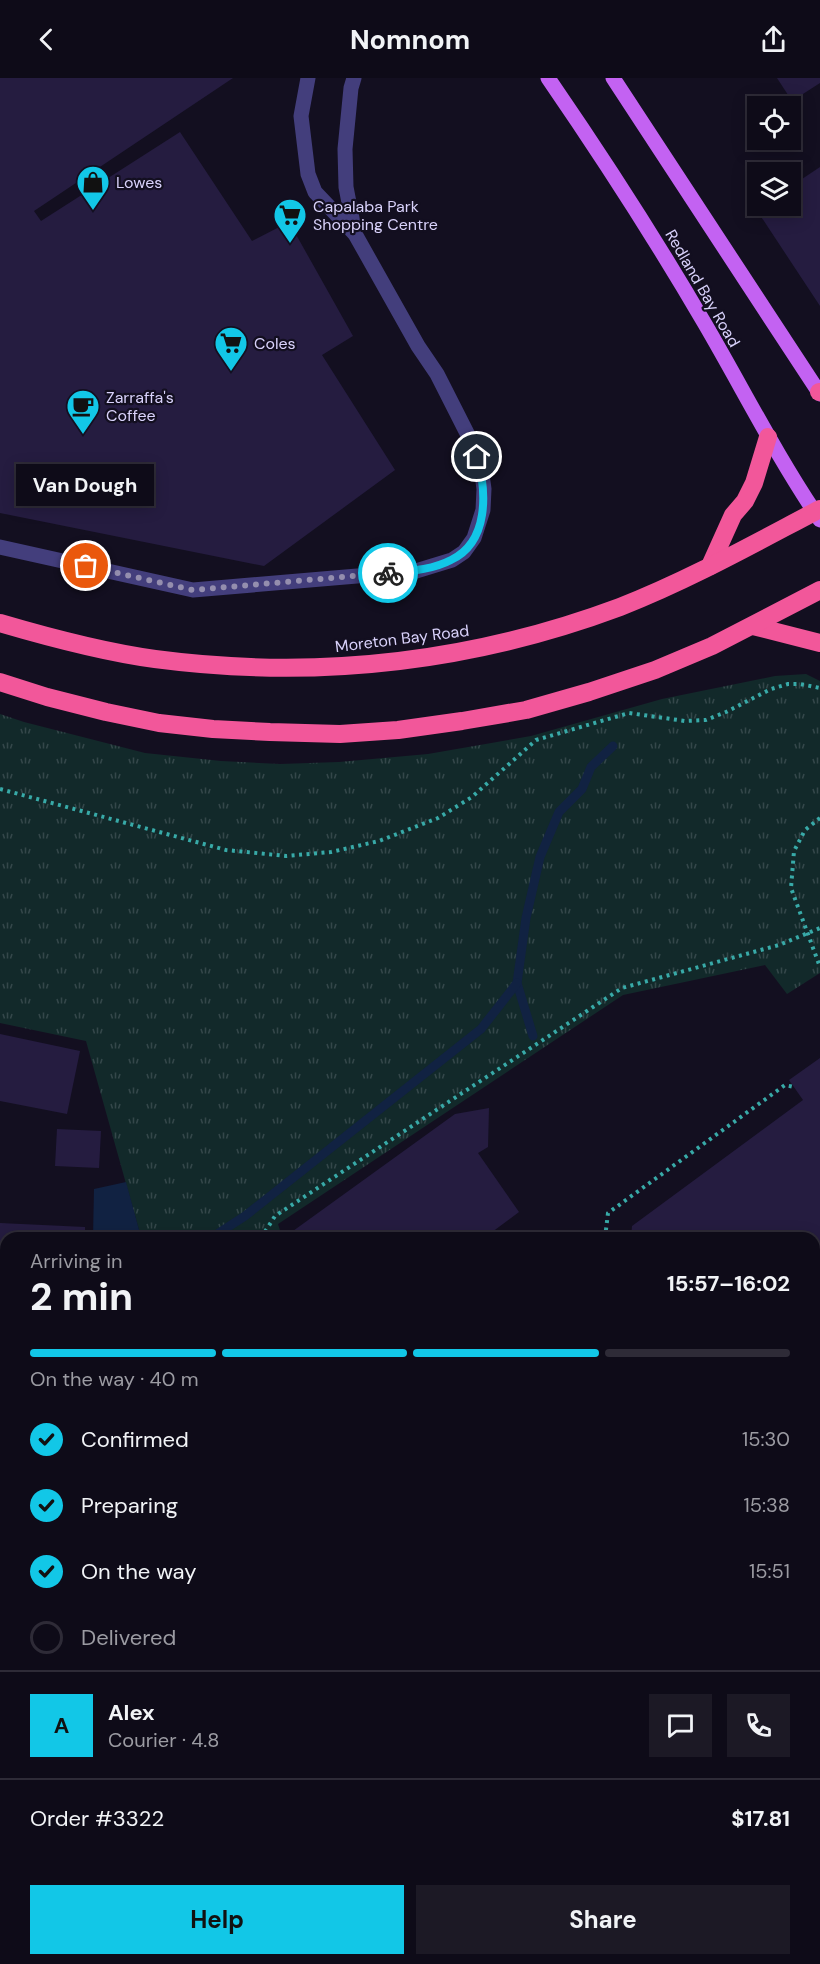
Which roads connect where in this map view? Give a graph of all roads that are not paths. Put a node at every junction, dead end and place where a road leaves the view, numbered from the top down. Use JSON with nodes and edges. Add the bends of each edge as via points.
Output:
{"nodes":[{"id":1,"x":308,"y":78,"type":"edge"},
{"id":2,"x":354,"y":78,"type":"edge"},
{"id":3,"x":548,"y":78,"type":"edge"},
{"id":4,"x":613,"y":78,"type":"edge"},
{"id":5,"x":355,"y":234,"type":"junction"},
{"id":6,"x":820,"y":393,"type":"edge"},
{"id":7,"x":768,"y":437,"type":"junction"},
{"id":8,"x":818,"y":514,"type":"edge"},
{"id":9,"x":0,"y":547,"type":"edge"},
{"id":10,"x":710,"y":566,"type":"junction"},
{"id":11,"x":820,"y":590,"type":"edge"},
{"id":12,"x":0,"y":623,"type":"edge"},
{"id":13,"x":753,"y":626,"type":"junction"},
{"id":14,"x":820,"y":643,"type":"edge"},
{"id":15,"x":0,"y":682,"type":"edge"}],
"edges":[{"from":1,"to":5,"type":"street","via":[[301,116],[308,174],[315,192]]},
{"from":2,"to":5,"type":"street","via":[[345,149],[346,187]]},
{"from":3,"to":7,"type":"main road","name":"Redland Bay Road","via":[[654,238]]},
{"from":4,"to":6,"type":"main road"},
{"from":5,"to":9,"type":"street","via":[[437,374],[477,457],[484,489],[483,510],[474,538],[464,552],[416,571],[193,590]]},
{"from":7,"to":8,"type":"main road","name":"Redland Bay Road"},
{"from":7,"to":10,"type":"highway","via":[[754,483],[733,515]]},
{"from":8,"to":10,"type":"highway","name":"Moreton Bay Road"},
{"from":10,"to":12,"type":"highway","name":"Moreton Bay Road","via":[[621,606],[526,637],[435,657],[346,667],[289,669],[154,658],[67,642]]},
{"from":11,"to":13,"type":"highway"},
{"from":13,"to":14,"type":"highway"},
{"from":13,"to":15,"type":"highway","via":[[655,670],[526,710],[340,734],[159,723]]}]}
